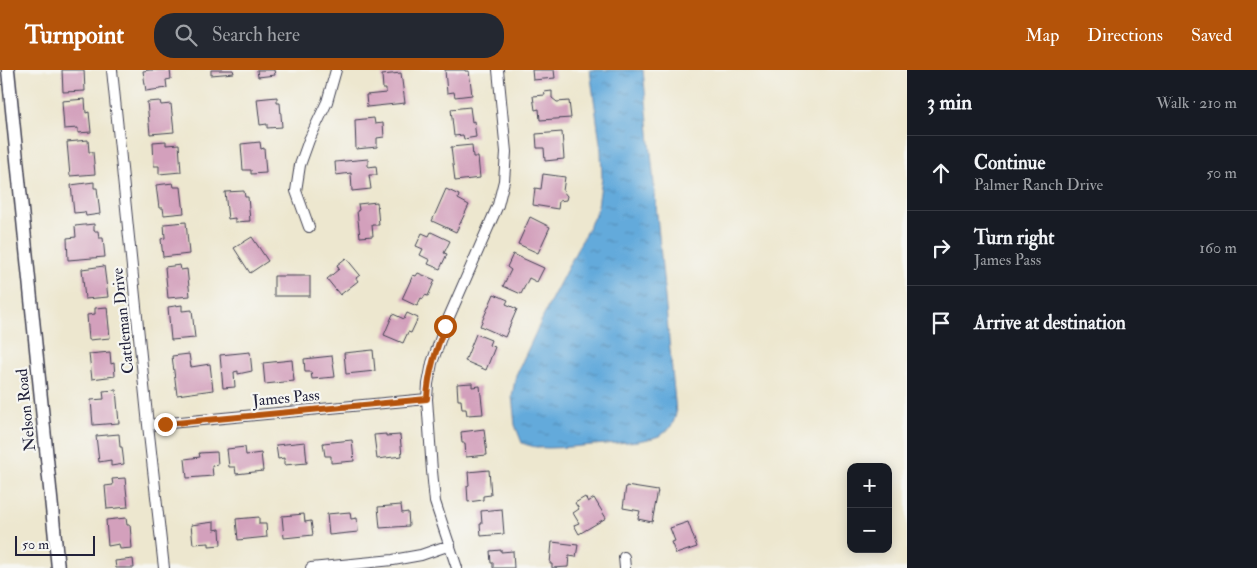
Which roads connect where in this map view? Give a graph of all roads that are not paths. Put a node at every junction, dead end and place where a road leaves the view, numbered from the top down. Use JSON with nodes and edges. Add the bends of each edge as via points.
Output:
{"nodes":[{"id":1,"x":8,"y":70,"type":"edge"},
{"id":2,"x":112,"y":70,"type":"edge"},
{"id":3,"x":336,"y":70,"type":"edge"},
{"id":4,"x":498,"y":70,"type":"edge"},
{"id":5,"x":309,"y":228,"type":"dead end"},
{"id":6,"x":427,"y":399,"type":"junction"},
{"id":7,"x":148,"y":425,"type":"junction"},
{"id":8,"x":450,"y":545,"type":"junction"},
{"id":9,"x":624,"y":557,"type":"dead end"},
{"id":10,"x":58,"y":568,"type":"edge"},
{"id":11,"x":164,"y":568,"type":"edge"},
{"id":12,"x":311,"y":568,"type":"edge"},
{"id":13,"x":457,"y":568,"type":"edge"},
{"id":14,"x":625,"y":568,"type":"edge"}],
"edges":[{"from":1,"to":10,"type":"street","name":"Nelson Road"},
{"from":2,"to":7,"type":"street","name":"Cattleman Drive"},
{"from":3,"to":5,"type":"street","via":[[327,102],[300,165],[296,191]]},
{"from":4,"to":6,"type":"street","via":[[506,152],[504,181],[498,205],[445,326],[432,363]]},
{"from":6,"to":7,"type":"street","name":"James Pass"},
{"from":6,"to":8,"type":"street","via":[[436,502]]},
{"from":7,"to":11,"type":"street","name":"Cattleman Drive"},
{"from":8,"to":12,"type":"street","via":[[407,558]]},
{"from":8,"to":13,"type":"street"},
{"from":9,"to":14,"type":"street"}]}
